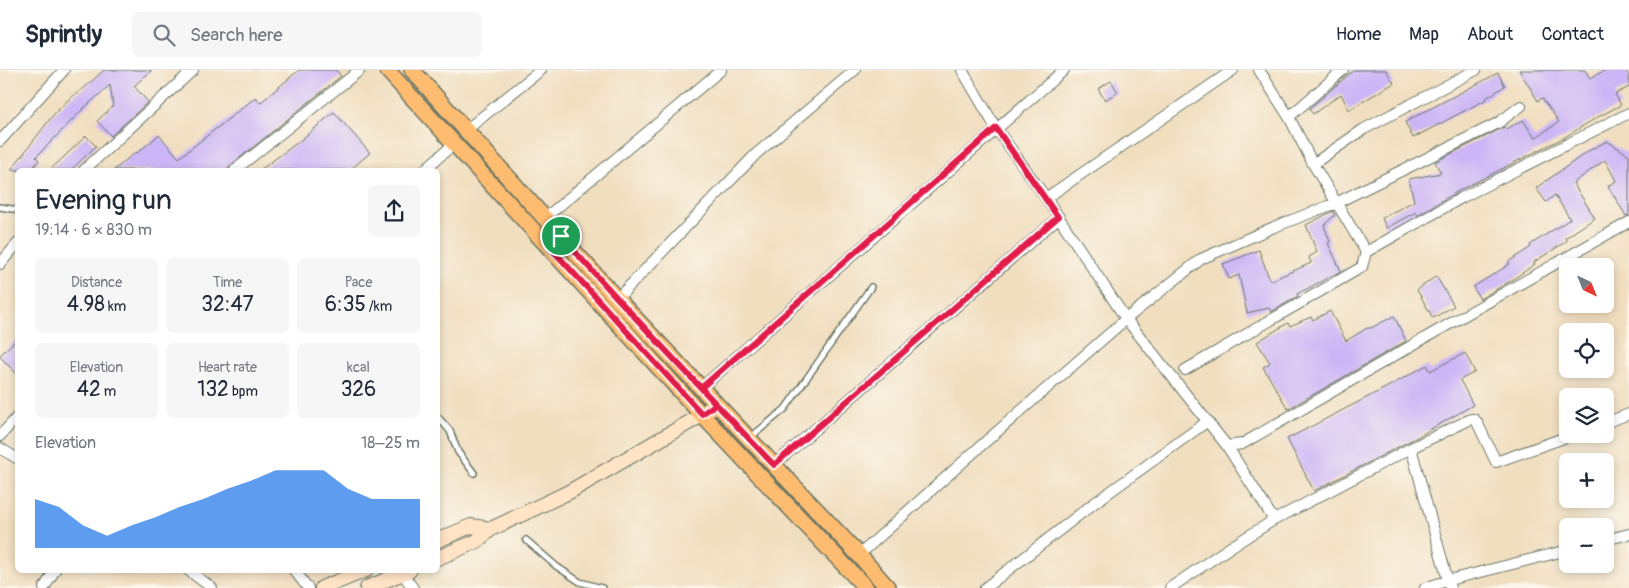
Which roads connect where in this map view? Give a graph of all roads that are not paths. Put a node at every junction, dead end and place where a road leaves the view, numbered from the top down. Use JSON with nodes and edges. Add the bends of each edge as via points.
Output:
{"nodes":[{"id":1,"x":64,"y":70,"type":"edge"},
{"id":2,"x":193,"y":70,"type":"edge"},
{"id":3,"x":360,"y":70,"type":"edge"},
{"id":4,"x":387,"y":70,"type":"edge"},
{"id":5,"x":412,"y":70,"type":"edge"},
{"id":6,"x":541,"y":70,"type":"edge"},
{"id":7,"x":721,"y":70,"type":"edge"},
{"id":8,"x":855,"y":70,"type":"edge"},
{"id":9,"x":962,"y":70,"type":"edge"},
{"id":10,"x":1064,"y":70,"type":"edge"},
{"id":11,"x":1233,"y":70,"type":"edge"},
{"id":12,"x":1259,"y":70,"type":"edge"},
{"id":13,"x":1344,"y":70,"type":"edge"},
{"id":14,"x":1476,"y":70,"type":"edge"},
{"id":15,"x":1521,"y":106,"type":"dead end"},
{"id":16,"x":1629,"y":113,"type":"edge"},
{"id":17,"x":1289,"y":117,"type":"junction"},
{"id":18,"x":996,"y":128,"type":"junction"},
{"id":19,"x":466,"y":130,"type":"junction"},
{"id":20,"x":0,"y":141,"type":"edge"},
{"id":21,"x":454,"y":144,"type":"junction"},
{"id":22,"x":1313,"y":164,"type":"junction"},
{"id":23,"x":86,"y":168,"type":"edge"},
{"id":24,"x":238,"y":168,"type":"edge"},
{"id":25,"x":426,"y":168,"type":"edge"},
{"id":26,"x":1046,"y":198,"type":"junction"},
{"id":27,"x":1336,"y":203,"type":"junction"},
{"id":28,"x":0,"y":207,"type":"edge"},
{"id":29,"x":15,"y":210,"type":"edge"},
{"id":30,"x":1058,"y":217,"type":"junction"},
{"id":31,"x":544,"y":218,"type":"junction"},
{"id":32,"x":1629,"y":222,"type":"edge"},
{"id":33,"x":555,"y":241,"type":"junction"},
{"id":34,"x":15,"y":246,"type":"edge"},
{"id":35,"x":1366,"y":252,"type":"junction"},
{"id":36,"x":0,"y":264,"type":"edge"},
{"id":37,"x":871,"y":287,"type":"dead end"},
{"id":38,"x":617,"y":299,"type":"junction"},
{"id":39,"x":1126,"y":319,"type":"junction"},
{"id":40,"x":1185,"y":370,"type":"dead end"},
{"id":41,"x":701,"y":388,"type":"junction"},
{"id":42,"x":716,"y":404,"type":"junction"},
{"id":43,"x":702,"y":414,"type":"junction"},
{"id":44,"x":1629,"y":414,"type":"edge"},
{"id":45,"x":15,"y":419,"type":"edge"},
{"id":46,"x":440,"y":419,"type":"edge"},
{"id":47,"x":1614,"y":420,"type":"edge"},
{"id":48,"x":1208,"y":421,"type":"junction"},
{"id":49,"x":0,"y":436,"type":"edge"},
{"id":50,"x":749,"y":438,"type":"junction"},
{"id":51,"x":1559,"y":440,"type":"edge"},
{"id":52,"x":1228,"y":446,"type":"junction"},
{"id":53,"x":0,"y":448,"type":"edge"},
{"id":54,"x":1411,"y":448,"type":"junction"},
{"id":55,"x":15,"y":457,"type":"edge"},
{"id":56,"x":774,"y":465,"type":"junction"},
{"id":57,"x":474,"y":473,"type":"dead end"},
{"id":58,"x":1274,"y":520,"type":"junction"},
{"id":59,"x":491,"y":529,"type":"junction"},
{"id":60,"x":1629,"y":534,"type":"edge"},
{"id":61,"x":1614,"y":538,"type":"edge"},
{"id":62,"x":440,"y":539,"type":"edge"},
{"id":63,"x":526,"y":540,"type":"dead end"},
{"id":64,"x":1559,"y":553,"type":"edge"},
{"id":65,"x":859,"y":556,"type":"junction"},
{"id":66,"x":440,"y":557,"type":"edge"},
{"id":67,"x":53,"y":573,"type":"edge"},
{"id":68,"x":192,"y":573,"type":"edge"},
{"id":69,"x":296,"y":573,"type":"edge"},
{"id":70,"x":359,"y":573,"type":"edge"},
{"id":71,"x":404,"y":573,"type":"edge"},
{"id":72,"x":406,"y":573,"type":"edge"},
{"id":73,"x":1450,"y":584,"type":"edge"},
{"id":74,"x":44,"y":588,"type":"edge"},
{"id":75,"x":212,"y":588,"type":"edge"},
{"id":76,"x":308,"y":588,"type":"edge"},
{"id":77,"x":322,"y":588,"type":"edge"},
{"id":78,"x":368,"y":588,"type":"edge"},
{"id":79,"x":413,"y":588,"type":"edge"},
{"id":80,"x":602,"y":588,"type":"edge"},
{"id":81,"x":866,"y":588,"type":"edge"},
{"id":82,"x":888,"y":588,"type":"edge"},
{"id":83,"x":985,"y":588,"type":"edge"},
{"id":84,"x":1170,"y":588,"type":"edge"},
{"id":85,"x":1426,"y":588,"type":"edge"}],
"edges":[{"from":1,"to":20,"type":"street"},
{"from":2,"to":23,"type":"street"},
{"from":3,"to":24,"type":"street"},
{"from":4,"to":21,"type":"main road"},
{"from":5,"to":19,"type":"main road"},
{"from":6,"to":19,"type":"street"},
{"from":7,"to":31,"type":"street"},
{"from":8,"to":38,"type":"street","via":[[756,154]]},
{"from":9,"to":18,"type":"street"},
{"from":10,"to":18,"type":"street"},
{"from":11,"to":26,"type":"street"},
{"from":12,"to":17,"type":"street"},
{"from":13,"to":17,"type":"street"},
{"from":14,"to":22,"type":"street","via":[[1364,129]]},
{"from":15,"to":27,"type":"street","via":[[1498,123]]},
{"from":16,"to":35,"type":"street","via":[[1463,197]]},
{"from":17,"to":22,"type":"street"},
{"from":18,"to":26,"type":"street"},
{"from":18,"to":41,"type":"street"},
{"from":19,"to":31,"type":"main road"},
{"from":21,"to":25,"type":"street"},
{"from":21,"to":33,"type":"main road"},
{"from":22,"to":27,"type":"street"},
{"from":26,"to":30,"type":"street"},
{"from":27,"to":35,"type":"street"},
{"from":27,"to":39,"type":"street","via":[[1201,259]]},
{"from":28,"to":29,"type":"lane"},
{"from":30,"to":39,"type":"street"},
{"from":30,"to":56,"type":"street"},
{"from":31,"to":33,"type":"main road"},
{"from":32,"to":52,"type":"street","via":[[1242,444]]},
{"from":33,"to":38,"type":"main road"},
{"from":33,"to":43,"type":"main road"},
{"from":34,"to":36,"type":"street"},
{"from":35,"to":40,"type":"street","via":[[1362,267]]},
{"from":37,"to":50,"type":"lane","via":[[785,410]]},
{"from":38,"to":41,"type":"main road"},
{"from":39,"to":48,"type":"street"},
{"from":39,"to":65,"type":"street"},
{"from":41,"to":42,"type":"main road"},
{"from":42,"to":43,"type":"main road"},
{"from":42,"to":50,"type":"main road"},
{"from":43,"to":59,"type":"main road","via":[[569,492]]},
{"from":43,"to":81,"type":"main road"},
{"from":44,"to":47,"type":"street"},
{"from":45,"to":49,"type":"street"},
{"from":46,"to":57,"type":"lane"},
{"from":48,"to":52,"type":"street"},
{"from":48,"to":83,"type":"street"},
{"from":50,"to":56,"type":"main road"},
{"from":51,"to":54,"type":"street","via":[[1496,462],[1477,422],[1471,419]]},
{"from":52,"to":58,"type":"street"},
{"from":53,"to":55,"type":"street"},
{"from":54,"to":58,"type":"street"},
{"from":54,"to":73,"type":"street"},
{"from":56,"to":65,"type":"main road"},
{"from":58,"to":84,"type":"street"},
{"from":59,"to":62,"type":"main road","via":[[471,526]]},
{"from":59,"to":66,"type":"main road","via":[[476,541]]},
{"from":60,"to":61,"type":"street"},
{"from":63,"to":80,"type":"lane","via":[[580,582]]},
{"from":64,"to":73,"type":"street"},
{"from":65,"to":82,"type":"main road"},
{"from":67,"to":74,"type":"street"},
{"from":68,"to":75,"type":"street"},
{"from":69,"to":76,"type":"street"},
{"from":70,"to":77,"type":"main road"},
{"from":71,"to":78,"type":"main road"},
{"from":72,"to":79,"type":"street"},
{"from":73,"to":85,"type":"street"}]}
